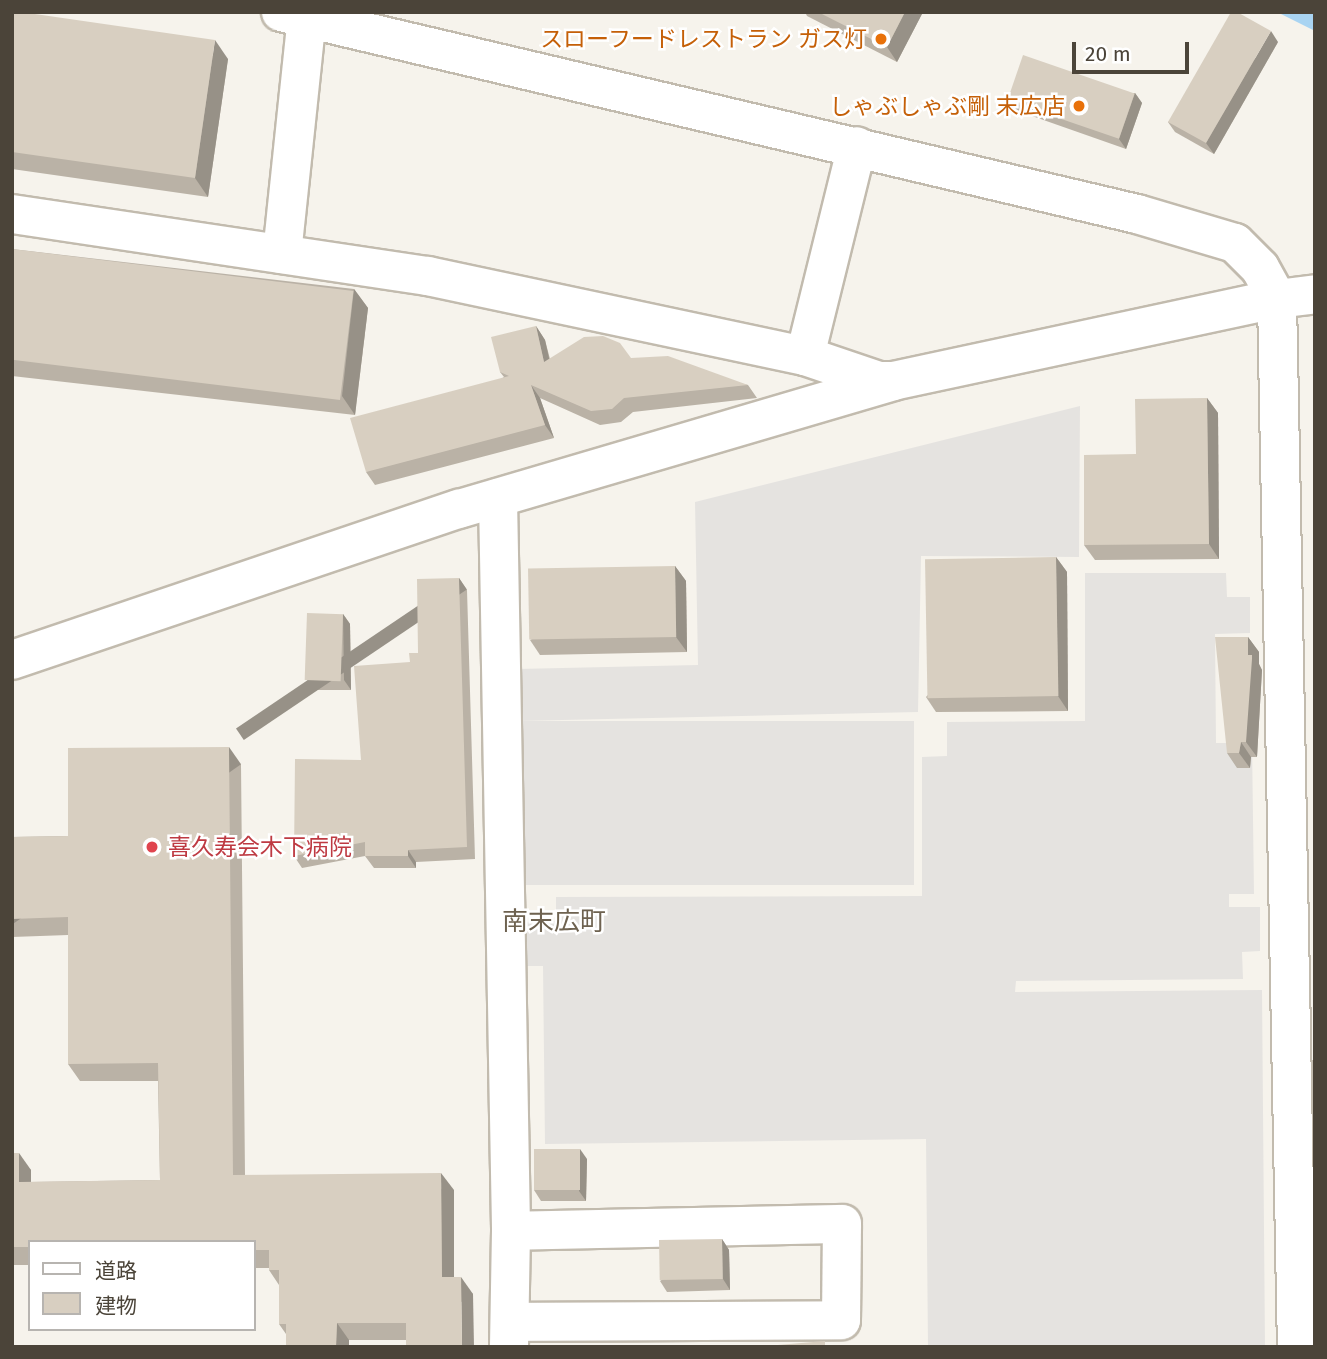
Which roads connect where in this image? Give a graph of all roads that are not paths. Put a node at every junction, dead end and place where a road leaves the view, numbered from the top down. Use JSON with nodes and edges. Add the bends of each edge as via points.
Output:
{"nodes":[{"id":1,"x":294,"y":14,"type":"edge"},
{"id":2,"x":858,"y":146,"type":"junction"},
{"id":3,"x":12,"y":214,"type":"edge"},
{"id":4,"x":282,"y":254,"type":"junction"},
{"id":5,"x":1315,"y":295,"type":"edge"},
{"id":6,"x":1276,"y":299,"type":"junction"},
{"id":7,"x":806,"y":356,"type":"junction"},
{"id":8,"x":893,"y":381,"type":"junction"},
{"id":9,"x":498,"y":498,"type":"junction"},
{"id":10,"x":12,"y":660,"type":"edge"},
{"id":11,"x":511,"y":1231,"type":"junction"},
{"id":12,"x":1305,"y":1262,"type":"edge"},
{"id":13,"x":509,"y":1335,"type":"edge"},
{"id":14,"x":1297,"y":1347,"type":"edge"}],
"edges":[{"from":1,"to":2,"type":"street"},
{"from":1,"to":4,"type":"street"},
{"from":2,"to":6,"type":"street","via":[[1138,214],[1235,243],[1261,268]]},
{"from":2,"to":7,"type":"street"},
{"from":3,"to":4,"type":"street"},
{"from":4,"to":7,"type":"street","via":[[428,276]]},
{"from":5,"to":6,"type":"street"},
{"from":6,"to":8,"type":"street"},
{"from":6,"to":12,"type":"street"},
{"from":7,"to":8,"type":"street","via":[[879,381]]},
{"from":8,"to":9,"type":"street"},
{"from":9,"to":10,"type":"street"},
{"from":9,"to":11,"type":"street"},
{"from":11,"to":13,"type":"street"},
{"from":11,"to":13,"type":"street","via":[[842,1224],[841,1320]]},
{"from":12,"to":14,"type":"street"}]}
